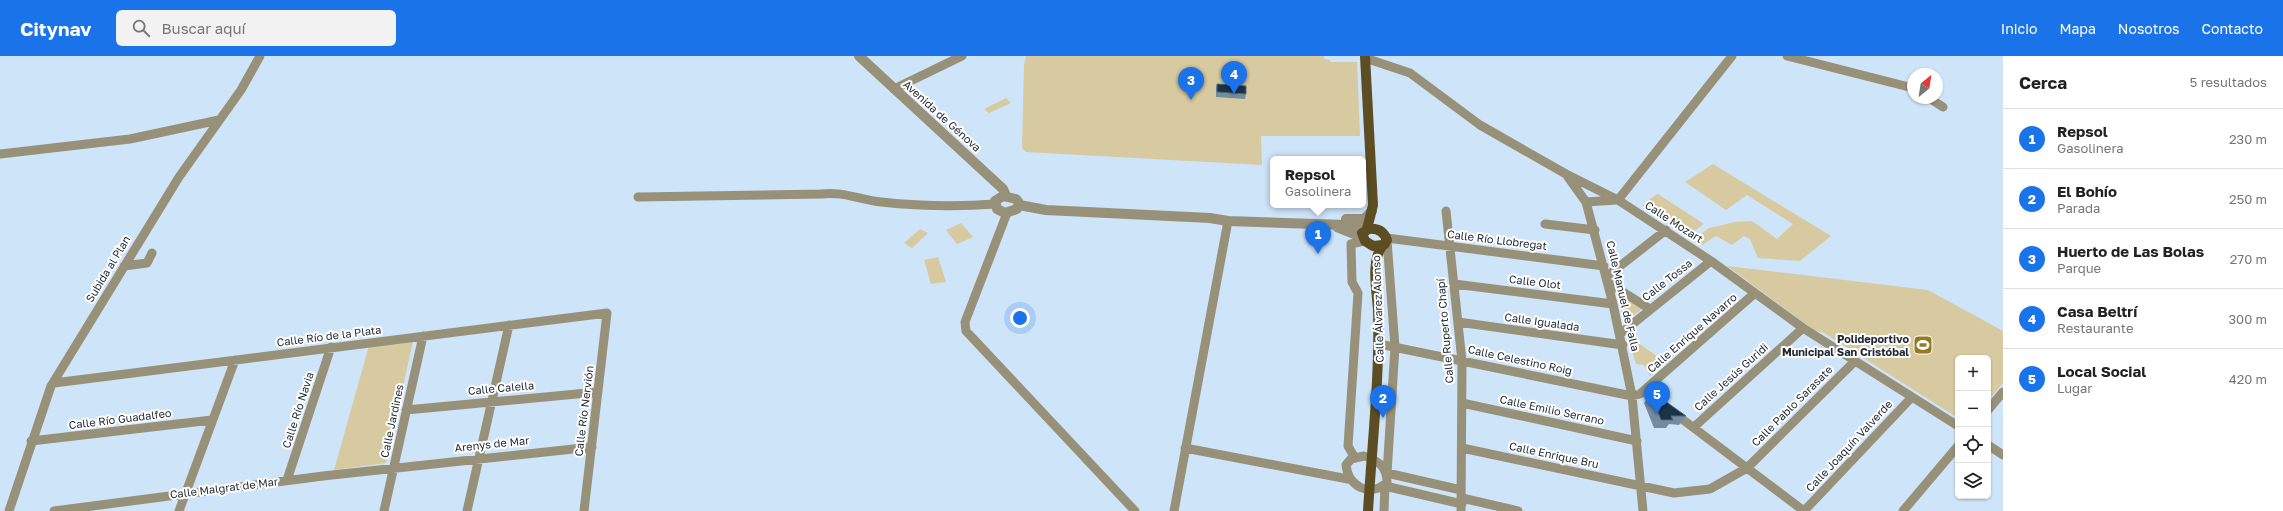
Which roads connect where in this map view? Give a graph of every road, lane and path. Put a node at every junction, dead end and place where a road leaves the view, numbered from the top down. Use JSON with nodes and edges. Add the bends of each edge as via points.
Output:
{"nodes":[{"id":1,"x":260,"y":56,"type":"edge"},
{"id":2,"x":859,"y":56,"type":"edge"},
{"id":3,"x":962,"y":56,"type":"edge"},
{"id":4,"x":1732,"y":56,"type":"edge"},
{"id":5,"x":1787,"y":56,"type":"edge"},
{"id":6,"x":1365,"y":57,"type":"edge"},
{"id":7,"x":1907,"y":86,"type":"edge"},
{"id":8,"x":894,"y":89,"type":"junction"},
{"id":9,"x":1938,"y":104,"type":"edge"},
{"id":10,"x":1943,"y":107,"type":"dead end"},
{"id":11,"x":219,"y":120,"type":"junction"},
{"id":12,"x":0,"y":154,"type":"edge"},
{"id":13,"x":1566,"y":174,"type":"junction"},
{"id":14,"x":1006,"y":196,"type":"junction"},
{"id":15,"x":638,"y":197,"type":"dead end"},
{"id":16,"x":1618,"y":200,"type":"junction"},
{"id":17,"x":1586,"y":202,"type":"junction"},
{"id":18,"x":995,"y":204,"type":"junction"},
{"id":19,"x":1019,"y":205,"type":"junction"},
{"id":20,"x":1372,"y":208,"type":"junction"},
{"id":21,"x":1446,"y":211,"type":"dead end"},
{"id":22,"x":1007,"y":213,"type":"junction"},
{"id":23,"x":1228,"y":221,"type":"junction"},
{"id":24,"x":1305,"y":223,"type":"junction"},
{"id":25,"x":1545,"y":224,"type":"dead end"},
{"id":26,"x":1595,"y":230,"type":"junction"},
{"id":27,"x":1666,"y":230,"type":"junction"},
{"id":28,"x":1386,"y":236,"type":"junction"},
{"id":29,"x":1365,"y":237,"type":"junction"},
{"id":30,"x":1450,"y":246,"type":"junction"},
{"id":31,"x":152,"y":253,"type":"dead end"},
{"id":32,"x":1712,"y":261,"type":"junction"},
{"id":33,"x":124,"y":266,"type":"junction"},
{"id":34,"x":1604,"y":266,"type":"junction"},
{"id":35,"x":1376,"y":268,"type":"junction"},
{"id":36,"x":1607,"y":279,"type":"junction"},
{"id":37,"x":1454,"y":284,"type":"junction"},
{"id":38,"x":1755,"y":293,"type":"junction"},
{"id":39,"x":1613,"y":304,"type":"junction"},
{"id":40,"x":1650,"y":309,"type":"junction"},
{"id":41,"x":607,"y":313,"type":"joint"},
{"id":42,"x":1458,"y":322,"type":"junction"},
{"id":43,"x":509,"y":326,"type":"junction"},
{"id":44,"x":1803,"y":328,"type":"junction"},
{"id":45,"x":1620,"y":334,"type":"junction"},
{"id":46,"x":423,"y":336,"type":"junction"},
{"id":47,"x":1379,"y":344,"type":"junction"},
{"id":48,"x":1622,"y":345,"type":"junction"},
{"id":49,"x":331,"y":347,"type":"junction"},
{"id":50,"x":1395,"y":347,"type":"junction"},
{"id":51,"x":235,"y":360,"type":"junction"},
{"id":52,"x":1462,"y":361,"type":"junction"},
{"id":53,"x":1855,"y":361,"type":"junction"},
{"id":54,"x":1628,"y":375,"type":"junction"},
{"id":55,"x":54,"y":383,"type":"junction"},
{"id":56,"x":1644,"y":391,"type":"junction"},
{"id":57,"x":598,"y":392,"type":"junction"},
{"id":58,"x":2003,"y":392,"type":"edge"},
{"id":59,"x":1632,"y":396,"type":"junction"},
{"id":60,"x":1912,"y":397,"type":"junction"},
{"id":61,"x":1655,"y":399,"type":"edge"},
{"id":62,"x":491,"y":401,"type":"junction"},
{"id":63,"x":1462,"y":403,"type":"junction"},
{"id":64,"x":1991,"y":406,"type":"edge"},
{"id":65,"x":1666,"y":407,"type":"edge"},
{"id":66,"x":406,"y":410,"type":"junction"},
{"id":67,"x":212,"y":420,"type":"junction"},
{"id":68,"x":1955,"y":424,"type":"edge"},
{"id":69,"x":1694,"y":427,"type":"junction"},
{"id":70,"x":32,"y":441,"type":"junction"},
{"id":71,"x":1637,"y":441,"type":"junction"},
{"id":72,"x":592,"y":447,"type":"junction"},
{"id":73,"x":1991,"y":447,"type":"edge"},
{"id":74,"x":1185,"y":448,"type":"junction"},
{"id":75,"x":1462,"y":448,"type":"junction"},
{"id":76,"x":1955,"y":450,"type":"edge"},
{"id":77,"x":2003,"y":455,"type":"edge"},
{"id":78,"x":478,"y":457,"type":"junction"},
{"id":79,"x":1355,"y":458,"type":"junction"},
{"id":80,"x":1372,"y":458,"type":"junction"},
{"id":81,"x":395,"y":467,"type":"junction"},
{"id":82,"x":1747,"y":468,"type":"junction"},
{"id":83,"x":1387,"y":473,"type":"junction"},
{"id":84,"x":1348,"y":479,"type":"junction"},
{"id":85,"x":287,"y":480,"type":"junction"},
{"id":86,"x":1385,"y":486,"type":"junction"},
{"id":87,"x":1640,"y":487,"type":"junction"},
{"id":88,"x":186,"y":492,"type":"junction"},
{"id":89,"x":1369,"y":492,"type":"junction"},
{"id":90,"x":1462,"y":501,"type":"edge"},
{"id":91,"x":10,"y":511,"type":"edge"},
{"id":92,"x":54,"y":511,"type":"edge"},
{"id":93,"x":179,"y":511,"type":"edge"},
{"id":94,"x":384,"y":511,"type":"edge"},
{"id":95,"x":467,"y":511,"type":"edge"},
{"id":96,"x":584,"y":511,"type":"edge"},
{"id":97,"x":1135,"y":511,"type":"edge"},
{"id":98,"x":1174,"y":511,"type":"edge"},
{"id":99,"x":1368,"y":511,"type":"edge"},
{"id":100,"x":1384,"y":511,"type":"edge"},
{"id":101,"x":1518,"y":511,"type":"edge"},
{"id":102,"x":1643,"y":511,"type":"edge"},
{"id":103,"x":1804,"y":511,"type":"edge"},
{"id":104,"x":1903,"y":511,"type":"edge"}],
"edges":[{"from":1,"to":11,"type":"street","name":"Subida al Plan","via":[[241,90]]},
{"from":2,"to":8,"type":"street","name":"Avenida de Génova"},
{"from":3,"to":8,"type":"street"},
{"from":4,"to":16,"type":"street"},
{"from":5,"to":7,"type":"street"},
{"from":6,"to":13,"type":"street","name":"Calle Mozart","via":[[1410,73],[1480,125]]},
{"from":6,"to":20,"type":"main road","name":"Calle Álvarez Alonso"},
{"from":8,"to":14,"type":"street","name":"Avenida de Génova","via":[[1003,189]]},
{"from":9,"to":10,"type":"street"},
{"from":11,"to":12,"type":"street","via":[[130,139]]},
{"from":11,"to":33,"type":"street","name":"Subida al Plan","via":[[179,177]]},
{"from":13,"to":16,"type":"street","name":"Calle Mozart"},
{"from":13,"to":17,"type":"street","name":"Calle Manuel de Falla"},
{"from":14,"to":18,"type":"street","via":[[1000,197]]},
{"from":14,"to":19,"type":"street","via":[[1016,199]]},
{"from":15,"to":18,"type":"street","via":[[833,192],[881,202],[972,206]]},
{"from":16,"to":17,"type":"street"},
{"from":16,"to":27,"type":"street","name":"Calle Mozart"},
{"from":17,"to":26,"type":"street","name":"Calle Manuel de Falla"},
{"from":18,"to":22,"type":"street","via":[[998,210]]},
{"from":19,"to":22,"type":"street","via":[[1015,211]]},
{"from":19,"to":23,"type":"street","via":[[1046,210]]},
{"from":20,"to":24,"type":"street","via":[[1364,219],[1327,218]]},
{"from":20,"to":28,"type":"main road","name":"Calle Álvarez Alonso","via":[[1376,221]]},
{"from":20,"to":29,"type":"main road","name":"Calle Álvarez Alonso"},
{"from":21,"to":30,"type":"street","name":"Calle Ruperto Chapí"},
{"from":22,"to":97,"type":"street","via":[[965,322],[966,331]]},
{"from":23,"to":24,"type":"street"},
{"from":23,"to":74,"type":"street"},
{"from":24,"to":29,"type":"street","via":[[1334,227]]},
{"from":25,"to":26,"type":"street"},
{"from":26,"to":34,"type":"street","name":"Calle Manuel de Falla"},
{"from":27,"to":32,"type":"street","name":"Calle Mozart"},
{"from":27,"to":36,"type":"street"},
{"from":28,"to":29,"type":"main road","via":[[1377,229]]},
{"from":28,"to":29,"type":"main road","via":[[1376,246]]},
{"from":28,"to":30,"type":"street","name":"Calle Río Llobregat"},
{"from":28,"to":35,"type":"main road","name":"Calle Álvarez Alonso","via":[[1379,250]]},
{"from":28,"to":50,"type":"street","name":"Calle Álvarez Alonso","via":[[1389,248]]},
{"from":29,"to":35,"type":"main road","name":"Calle Álvarez Alonso"},
{"from":29,"to":79,"type":"street","name":"Calle Álvarez Alonso","via":[[1351,244],[1352,282],[1358,293],[1348,446]]},
{"from":30,"to":34,"type":"street","name":"Calle Río Llobregat"},
{"from":30,"to":37,"type":"street","name":"Calle Ruperto Chapí"},
{"from":31,"to":33,"type":"street","via":[[147,263]]},
{"from":32,"to":38,"type":"street","name":"Calle Mozart"},
{"from":32,"to":40,"type":"street","name":"Calle Tossa"},
{"from":33,"to":55,"type":"street","name":"Subida al Plan"},
{"from":34,"to":36,"type":"street","name":"Calle Manuel de Falla"},
{"from":35,"to":47,"type":"main road","name":"Calle Álvarez Alonso"},
{"from":36,"to":39,"type":"street","name":"Calle Manuel de Falla"},
{"from":36,"to":40,"type":"street"},
{"from":37,"to":39,"type":"street","name":"Calle Olot"},
{"from":37,"to":42,"type":"street","name":"Calle Ruperto Chapí"},
{"from":38,"to":44,"type":"street","name":"Calle Mozart"},
{"from":38,"to":56,"type":"street","name":"Calle Enrique Navarro"},
{"from":39,"to":45,"type":"street","name":"Calle Manuel de Falla"},
{"from":40,"to":45,"type":"street","name":"Calle Tossa"},
{"from":41,"to":43,"type":"street","name":"Calle Río de la Plata"},
{"from":41,"to":57,"type":"street","name":"Calle Río Nervión"},
{"from":42,"to":48,"type":"street","name":"Calle Igualada"},
{"from":42,"to":52,"type":"street","name":"Calle Ruperto Chapí"},
{"from":43,"to":46,"type":"street","name":"Calle Río de la Plata"},
{"from":43,"to":62,"type":"street"},
{"from":44,"to":53,"type":"street","name":"Calle Mozart"},
{"from":44,"to":69,"type":"street","name":"Calle Jesús Guridi"},
{"from":45,"to":48,"type":"street","name":"Calle Manuel de Falla"},
{"from":46,"to":49,"type":"street","name":"Calle Río de la Plata"},
{"from":46,"to":66,"type":"street","name":"Calle Jardines"},
{"from":47,"to":50,"type":"street","name":"Calle Celestino Roig"},
{"from":47,"to":80,"type":"main road","name":"Calle Álvarez Alonso"},
{"from":48,"to":54,"type":"street","name":"Calle Manuel de Falla"},
{"from":49,"to":51,"type":"street","name":"Calle Río de la Plata"},
{"from":49,"to":85,"type":"street","name":"Calle Río Navia"},
{"from":50,"to":52,"type":"street","name":"Calle Celestino Roig"},
{"from":50,"to":83,"type":"street","name":"Calle Álvarez Alonso"},
{"from":51,"to":55,"type":"street","name":"Calle Río de la Plata"},
{"from":51,"to":67,"type":"street"},
{"from":52,"to":59,"type":"street","name":"Calle Celestino Roig"},
{"from":52,"to":63,"type":"street","name":"Calle Ruperto Chapí"},
{"from":53,"to":60,"type":"street","name":"Calle Mozart"},
{"from":53,"to":82,"type":"street","name":"Calle Pablo Sarasate"},
{"from":54,"to":56,"type":"street"},
{"from":54,"to":59,"type":"street","name":"Calle Manuel de Falla"},
{"from":55,"to":70,"type":"street","name":"Subida al Plan"},
{"from":56,"to":59,"type":"street","name":"Calle Enrique Navarro"},
{"from":56,"to":61,"type":"street"},
{"from":57,"to":62,"type":"street","name":"Calle Calella"},
{"from":57,"to":72,"type":"street","name":"Calle Río Nervión"},
{"from":58,"to":64,"type":"street"},
{"from":59,"to":71,"type":"street","name":"Calle Manuel de Falla"},
{"from":60,"to":68,"type":"street","name":"Calle Mozart"},
{"from":60,"to":103,"type":"street","name":"Calle Joaquín Valverde"},
{"from":62,"to":66,"type":"street","name":"Calle Calella"},
{"from":62,"to":78,"type":"street"},
{"from":63,"to":71,"type":"street","name":"Calle Emilio Serrano"},
{"from":63,"to":75,"type":"street","name":"Calle Ruperto Chapí"},
{"from":65,"to":69,"type":"street"},
{"from":66,"to":81,"type":"street","name":"Calle Jardines"},
{"from":67,"to":70,"type":"street","name":"Calle Río Guadalfeo"},
{"from":67,"to":88,"type":"street"},
{"from":69,"to":82,"type":"street"},
{"from":70,"to":91,"type":"street","name":"Subida al Plan"},
{"from":71,"to":87,"type":"street","name":"Calle Manuel de Falla"},
{"from":72,"to":78,"type":"street","name":"Arenys de Mar"},
{"from":72,"to":96,"type":"street","name":"Calle Río Nervión"},
{"from":73,"to":77,"type":"street"},
{"from":74,"to":84,"type":"street"},
{"from":74,"to":98,"type":"street"},
{"from":75,"to":87,"type":"street","name":"Calle Enrique Bru"},
{"from":75,"to":90,"type":"street","name":"Calle Ruperto Chapí"},
{"from":76,"to":104,"type":"street"},
{"from":78,"to":81,"type":"street","name":"Arenys de Mar"},
{"from":78,"to":95,"type":"street"},
{"from":79,"to":80,"type":"street"},
{"from":79,"to":84,"type":"street","via":[[1346,467]]},
{"from":80,"to":83,"type":"street","via":[[1381,464]]},
{"from":80,"to":89,"type":"main road","name":"Calle Álvarez Alonso"},
{"from":81,"to":85,"type":"street","name":"Calle Malgrat de Mar"},
{"from":81,"to":94,"type":"street","name":"Calle Jardines"},
{"from":82,"to":87,"type":"street","name":"Calle Pablo Sarasate","via":[[1710,489],[1674,493]]},
{"from":82,"to":103,"type":"street"},
{"from":83,"to":86,"type":"street","name":"Calle Álvarez Alonso"},
{"from":83,"to":90,"type":"street"},
{"from":84,"to":89,"type":"street","via":[[1358,488]]},
{"from":85,"to":88,"type":"street","name":"Calle Malgrat de Mar"},
{"from":86,"to":89,"type":"street"},
{"from":86,"to":90,"type":"street"},
{"from":86,"to":100,"type":"street"},
{"from":87,"to":102,"type":"street","name":"Calle Manuel de Falla"},
{"from":88,"to":92,"type":"street","name":"Calle Malgrat de Mar"},
{"from":88,"to":93,"type":"street"},
{"from":89,"to":99,"type":"main road","name":"Calle Álvarez Alonso"},
{"from":90,"to":101,"type":"street"}]}
